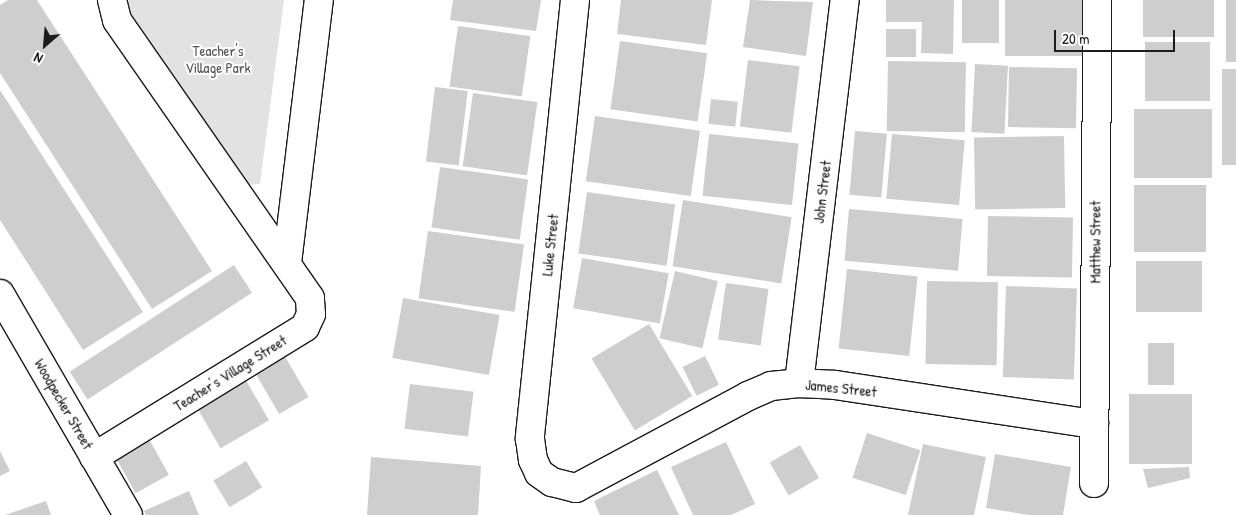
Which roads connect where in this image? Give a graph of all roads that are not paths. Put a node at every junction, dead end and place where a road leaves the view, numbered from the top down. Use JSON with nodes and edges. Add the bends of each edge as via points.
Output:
{"nodes":[{"id":1,"x":112,"y":0,"type":"edge"},
{"id":2,"x":320,"y":0,"type":"edge"},
{"id":3,"x":576,"y":0,"type":"edge"},
{"id":4,"x":845,"y":0,"type":"edge"},
{"id":5,"x":1097,"y":0,"type":"edge"},
{"id":6,"x":287,"y":263,"type":"junction"},
{"id":7,"x":0,"y":294,"type":"edge"},
{"id":8,"x":799,"y":383,"type":"junction"},
{"id":9,"x":1094,"y":424,"type":"junction"},
{"id":10,"x":94,"y":457,"type":"junction"},
{"id":11,"x":552,"y":482,"type":"joint"},
{"id":12,"x":1094,"y":483,"type":"dead end"},
{"id":13,"x":128,"y":515,"type":"edge"}],
"edges":[{"from":1,"to":6,"type":"street","name":"Teacher's Village Street","via":[[117,20]]},
{"from":2,"to":6,"type":"street"},
{"from":3,"to":11,"type":"street","name":"Luke Street","via":[[530,439],[539,473]]},
{"from":4,"to":8,"type":"street","name":"John Street"},
{"from":5,"to":9,"type":"street","name":"Matthew Street"},
{"from":6,"to":10,"type":"street","name":"Teacher's Village Street","via":[[310,298],[311,314],[305,327]]},
{"from":7,"to":10,"type":"street","name":"Woodpecker Street"},
{"from":8,"to":9,"type":"street","name":"James Street","via":[[836,385]]},
{"from":8,"to":11,"type":"street","name":"James Street","via":[[771,386],[748,396],[576,488]]},
{"from":9,"to":12,"type":"street","name":"Matthew Street"},
{"from":10,"to":13,"type":"street","name":"Woodpecker Street"}]}
